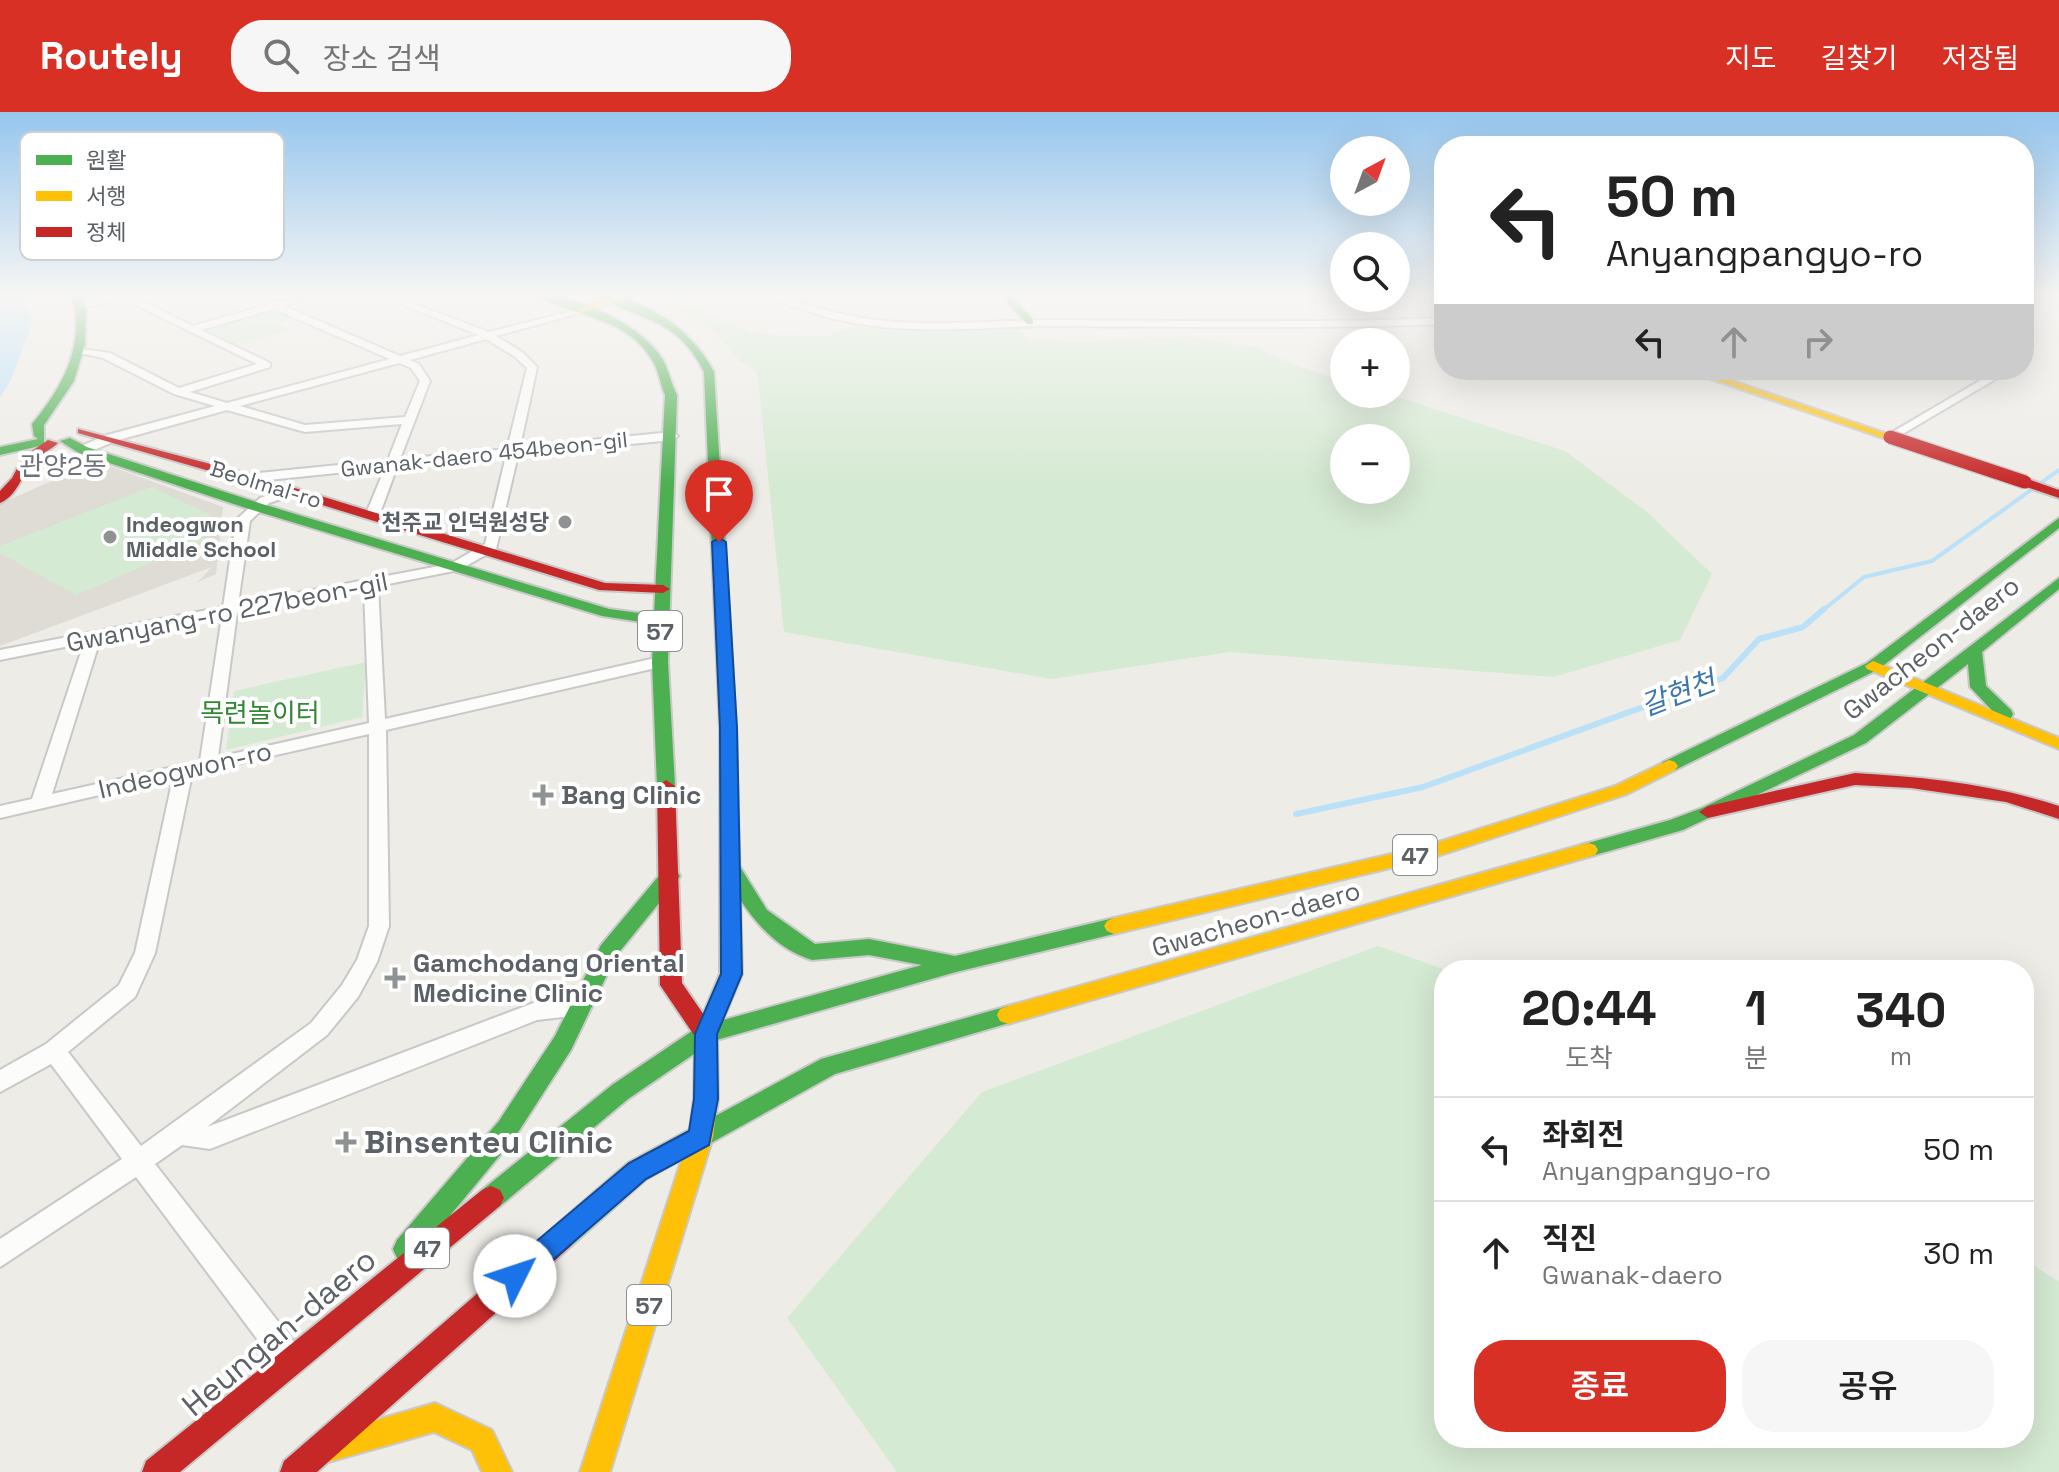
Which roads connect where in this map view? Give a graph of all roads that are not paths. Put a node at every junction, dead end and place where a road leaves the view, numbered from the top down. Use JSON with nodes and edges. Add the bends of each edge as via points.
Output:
{"nodes":[{"id":1,"x":75,"y":357,"type":"edge"},
{"id":2,"x":111,"y":357,"type":"edge"},
{"id":3,"x":251,"y":357,"type":"edge"},
{"id":4,"x":395,"y":357,"type":"edge"},
{"id":5,"x":410,"y":357,"type":"edge"},
{"id":6,"x":523,"y":357,"type":"edge"},
{"id":7,"x":656,"y":357,"type":"edge"},
{"id":8,"x":702,"y":357,"type":"edge"},
{"id":9,"x":401,"y":360,"type":"junction"},
{"id":10,"x":1720,"y":380,"type":"edge"},
{"id":11,"x":1989,"y":380,"type":"edge"},
{"id":12,"x":178,"y":392,"type":"junction"},
{"id":13,"x":225,"y":407,"type":"junction"},
{"id":14,"x":411,"y":420,"type":"junction"},
{"id":15,"x":672,"y":436,"type":"junction"},
{"id":16,"x":1890,"y":437,"type":"junction"},
{"id":17,"x":111,"y":438,"type":"junction"},
{"id":18,"x":62,"y":439,"type":"junction"},
{"id":19,"x":7,"y":449,"type":"edge"},
{"id":20,"x":512,"y":450,"type":"junction"},
{"id":21,"x":392,"y":462,"type":"junction"},
{"id":22,"x":248,"y":478,"type":"junction"},
{"id":23,"x":292,"y":491,"type":"junction"},
{"id":24,"x":2053,"y":492,"type":"edge"},
{"id":25,"x":0,"y":499,"type":"edge"},
{"id":26,"x":254,"y":506,"type":"junction"},
{"id":27,"x":372,"y":516,"type":"junction"},
{"id":28,"x":2059,"y":522,"type":"edge"},
{"id":29,"x":484,"y":552,"type":"junction"},
{"id":30,"x":454,"y":567,"type":"junction"},
{"id":31,"x":2059,"y":582,"type":"edge"},
{"id":32,"x":371,"y":584,"type":"junction"},
{"id":33,"x":663,"y":589,"type":"junction"},
{"id":34,"x":230,"y":612,"type":"junction"},
{"id":35,"x":660,"y":620,"type":"junction"},
{"id":36,"x":93,"y":638,"type":"junction"},
{"id":37,"x":1974,"y":649,"type":"junction"},
{"id":38,"x":0,"y":655,"type":"edge"},
{"id":39,"x":660,"y":662,"type":"junction"},
{"id":40,"x":1873,"y":666,"type":"junction"},
{"id":41,"x":1923,"y":689,"type":"junction"},
{"id":42,"x":377,"y":725,"type":"junction"},
{"id":43,"x":2027,"y":730,"type":"junction"},
{"id":44,"x":2059,"y":744,"type":"edge"},
{"id":45,"x":208,"y":766,"type":"junction"},
{"id":46,"x":184,"y":770,"type":"junction"},
{"id":47,"x":40,"y":802,"type":"junction"},
{"id":48,"x":0,"y":812,"type":"edge"},
{"id":49,"x":1708,"y":812,"type":"junction"},
{"id":50,"x":2059,"y":813,"type":"edge"},
{"id":51,"x":730,"y":866,"type":"junction"},
{"id":52,"x":670,"y":876,"type":"junction"},
{"id":53,"x":956,"y":964,"type":"junction"},
{"id":54,"x":580,"y":1008,"type":"junction"},
{"id":55,"x":706,"y":1034,"type":"junction"},
{"id":56,"x":54,"y":1051,"type":"junction"},
{"id":57,"x":0,"y":1082,"type":"edge"},
{"id":58,"x":179,"y":1134,"type":"junction"},
{"id":59,"x":701,"y":1137,"type":"junction"},
{"id":60,"x":136,"y":1162,"type":"junction"},
{"id":61,"x":0,"y":1254,"type":"edge"},
{"id":62,"x":361,"y":1303,"type":"junction"},
{"id":63,"x":291,"y":1361,"type":"junction"},
{"id":64,"x":319,"y":1450,"type":"junction"},
{"id":65,"x":157,"y":1472,"type":"edge"},
{"id":66,"x":295,"y":1472,"type":"edge"},
{"id":67,"x":497,"y":1472,"type":"edge"},
{"id":68,"x":595,"y":1472,"type":"edge"}],
"edges":[{"from":1,"to":18,"type":"main road","via":[[48,415],[38,424]]},
{"from":2,"to":12,"type":"street"},
{"from":3,"to":12,"type":"street","via":[[266,365]]},
{"from":4,"to":9,"type":"street"},
{"from":5,"to":9,"type":"street"},
{"from":6,"to":20,"type":"street","via":[[533,370]]},
{"from":7,"to":15,"type":"main road","number":"57","via":[[671,395]]},
{"from":8,"to":51,"type":"main road","number":"57","via":[[712,392]]},
{"from":9,"to":13,"type":"street"},
{"from":9,"to":14,"type":"street","via":[[415,366],[425,381]]},
{"from":10,"to":16,"type":"main road"},
{"from":11,"to":16,"type":"street"},
{"from":12,"to":13,"type":"street"},
{"from":13,"to":14,"type":"street","via":[[305,429]]},
{"from":13,"to":17,"type":"street"},
{"from":14,"to":21,"type":"street"},
{"from":15,"to":20,"type":"street","name":"Gwanak-daero 454beon-gil"},
{"from":15,"to":33,"type":"main road","number":"57"},
{"from":16,"to":24,"type":"main road","bridge":true},
{"from":17,"to":18,"type":"main road","name":"Beolmal-ro"},
{"from":17,"to":22,"type":"main road","name":"Beolmal-ro"},
{"from":18,"to":19,"type":"main road","name":"Beolmal-ro"},
{"from":18,"to":25,"type":"main road","via":[[27,460]]},
{"from":18,"to":26,"type":"main road","name":"Beolmal-ro"},
{"from":20,"to":21,"type":"street","name":"Gwanak-daero 454beon-gil"},
{"from":20,"to":29,"type":"street","via":[[491,546]]},
{"from":21,"to":22,"type":"street","name":"Gwanak-daero 454beon-gil"},
{"from":21,"to":27,"type":"street"},
{"from":22,"to":23,"type":"main road","name":"Beolmal-ro"},
{"from":23,"to":26,"type":"street"},
{"from":23,"to":27,"type":"main road","name":"Beolmal-ro"},
{"from":26,"to":30,"type":"main road","name":"Beolmal-ro"},
{"from":26,"to":34,"type":"street","via":[[243,520]]},
{"from":27,"to":29,"type":"main road","name":"Beolmal-ro"},
{"from":28,"to":40,"type":"main road","name":"Gwacheon-daero","number":"47"},
{"from":29,"to":30,"type":"street"},
{"from":29,"to":33,"type":"main road","name":"Beolmal-ro","via":[[604,587]]},
{"from":30,"to":32,"type":"street","name":"Gwanyang-ro 227beon-gil"},
{"from":30,"to":35,"type":"main road","name":"Beolmal-ro","via":[[607,613]]},
{"from":31,"to":37,"type":"main road","name":"Gwacheon-daero"},
{"from":32,"to":34,"type":"street","name":"Gwanyang-ro 227beon-gil"},
{"from":32,"to":42,"type":"street"},
{"from":33,"to":35,"type":"main road","number":"57"},
{"from":34,"to":36,"type":"street","name":"Gwanyang-ro 227beon-gil"},
{"from":34,"to":45,"type":"street"},
{"from":35,"to":39,"type":"main road","number":"57"},
{"from":36,"to":38,"type":"street","name":"Gwanyang-ro 227beon-gil"},
{"from":36,"to":47,"type":"street"},
{"from":37,"to":41,"type":"main road","name":"Gwacheon-daero"},
{"from":37,"to":43,"type":"main road","via":[[1977,689],[1984,700]]},
{"from":39,"to":42,"type":"street","name":"Indeogwon-ro"},
{"from":39,"to":52,"type":"main road","number":"57"},
{"from":40,"to":41,"type":"main road"},
{"from":40,"to":53,"type":"main road","name":"Gwacheon-daero","number":"47","via":[[1621,790],[1428,852]]},
{"from":41,"to":43,"type":"main road"},
{"from":41,"to":49,"type":"main road","name":"Gwacheon-daero","via":[[1860,739]]},
{"from":42,"to":45,"type":"street","name":"Indeogwon-ro"},
{"from":42,"to":58,"type":"street","via":[[379,926],[367,962],[319,1029]]},
{"from":43,"to":44,"type":"main road"},
{"from":45,"to":46,"type":"street","name":"Indeogwon-ro"},
{"from":46,"to":47,"type":"street","name":"Indeogwon-ro"},
{"from":46,"to":56,"type":"street","via":[[145,953],[127,991]]},
{"from":47,"to":48,"type":"street","name":"Indeogwon-ro"},
{"from":49,"to":50,"type":"main road","via":[[1855,779],[2008,796]]},
{"from":49,"to":59,"type":"main road","name":"Gwacheon-daero","number":"47","via":[[1464,887],[829,1066]]},
{"from":51,"to":53,"type":"main road","via":[[760,915],[812,952],[869,947]]},
{"from":51,"to":55,"type":"main road","number":"57","via":[[731,974]]},
{"from":52,"to":54,"type":"main road","via":[[608,951]]},
{"from":52,"to":55,"type":"main road","number":"57","via":[[671,985]]},
{"from":53,"to":55,"type":"main road","name":"Gwacheon-daero","number":"47"},
{"from":54,"to":58,"type":"street","via":[[536,1011],[210,1138]]},
{"from":54,"to":62,"type":"main road","via":[[507,1129]]},
{"from":55,"to":59,"type":"main road","number":"57"},
{"from":55,"to":62,"type":"main road","name":"Heungan-daero","number":"47","via":[[620,1092]]},
{"from":56,"to":57,"type":"street"},
{"from":56,"to":60,"type":"street"},
{"from":58,"to":60,"type":"street"},
{"from":59,"to":64,"type":"main road","number":"47","via":[[637,1171]]},
{"from":59,"to":68,"type":"main road","number":"57"},
{"from":60,"to":61,"type":"street"},
{"from":60,"to":63,"type":"street"},
{"from":62,"to":63,"type":"main road","name":"Heungan-daero","number":"47"},
{"from":63,"to":65,"type":"main road","name":"Heungan-daero","number":"47"},
{"from":64,"to":66,"type":"main road","number":"47"},
{"from":64,"to":67,"type":"main road","via":[[435,1417],[482,1440]]}]}
